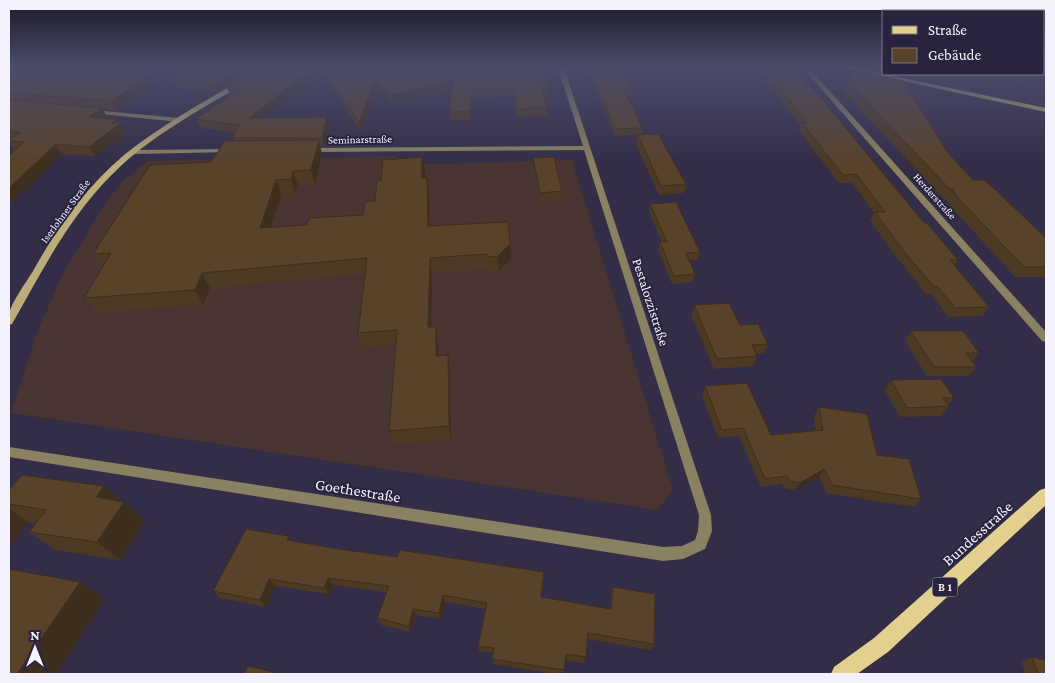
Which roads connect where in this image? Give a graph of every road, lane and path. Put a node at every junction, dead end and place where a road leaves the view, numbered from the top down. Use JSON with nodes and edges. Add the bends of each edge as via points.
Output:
{"nodes":[{"id":1,"x":212,"y":100,"type":"edge"},
{"id":2,"x":571,"y":100,"type":"edge"},
{"id":3,"x":834,"y":100,"type":"edge"},
{"id":4,"x":998,"y":100,"type":"edge"},
{"id":5,"x":1046,"y":110,"type":"edge"},
{"id":6,"x":86,"y":112,"type":"edge"},
{"id":7,"x":179,"y":120,"type":"junction"},
{"id":8,"x":586,"y":148,"type":"junction"},
{"id":9,"x":298,"y":150,"type":"edge"},
{"id":10,"x":238,"y":151,"type":"edge"},
{"id":11,"x":134,"y":152,"type":"junction"},
{"id":12,"x":9,"y":322,"type":"edge"},
{"id":13,"x":1046,"y":338,"type":"edge"},
{"id":14,"x":9,"y":452,"type":"edge"},
{"id":15,"x":1046,"y":495,"type":"edge"},
{"id":16,"x":700,"y":544,"type":"joint"},
{"id":17,"x":841,"y":674,"type":"edge"}],
"edges":[{"from":1,"to":7,"type":"main road","name":"Iserlohner Straße"},
{"from":2,"to":8,"type":"street","name":"Pestalozzistraße"},
{"from":3,"to":13,"type":"street","name":"Herderstraße"},
{"from":4,"to":5,"type":"main road"},
{"from":6,"to":7,"type":"street"},
{"from":7,"to":11,"type":"main road","name":"Iserlohner Straße"},
{"from":8,"to":9,"type":"street","name":"Seminarstraße"},
{"from":8,"to":16,"type":"street","name":"Pestalozzistraße","via":[[705,515],[706,531]]},
{"from":10,"to":11,"type":"street"},
{"from":11,"to":12,"type":"main road","name":"Iserlohner Straße","via":[[89,194],[68,222]]},
{"from":14,"to":16,"type":"street","name":"Goethestraße","via":[[663,554],[683,552]]},
{"from":15,"to":17,"type":"main road","name":"Bundesstraße","number":"B 1","via":[[881,645]]}]}
